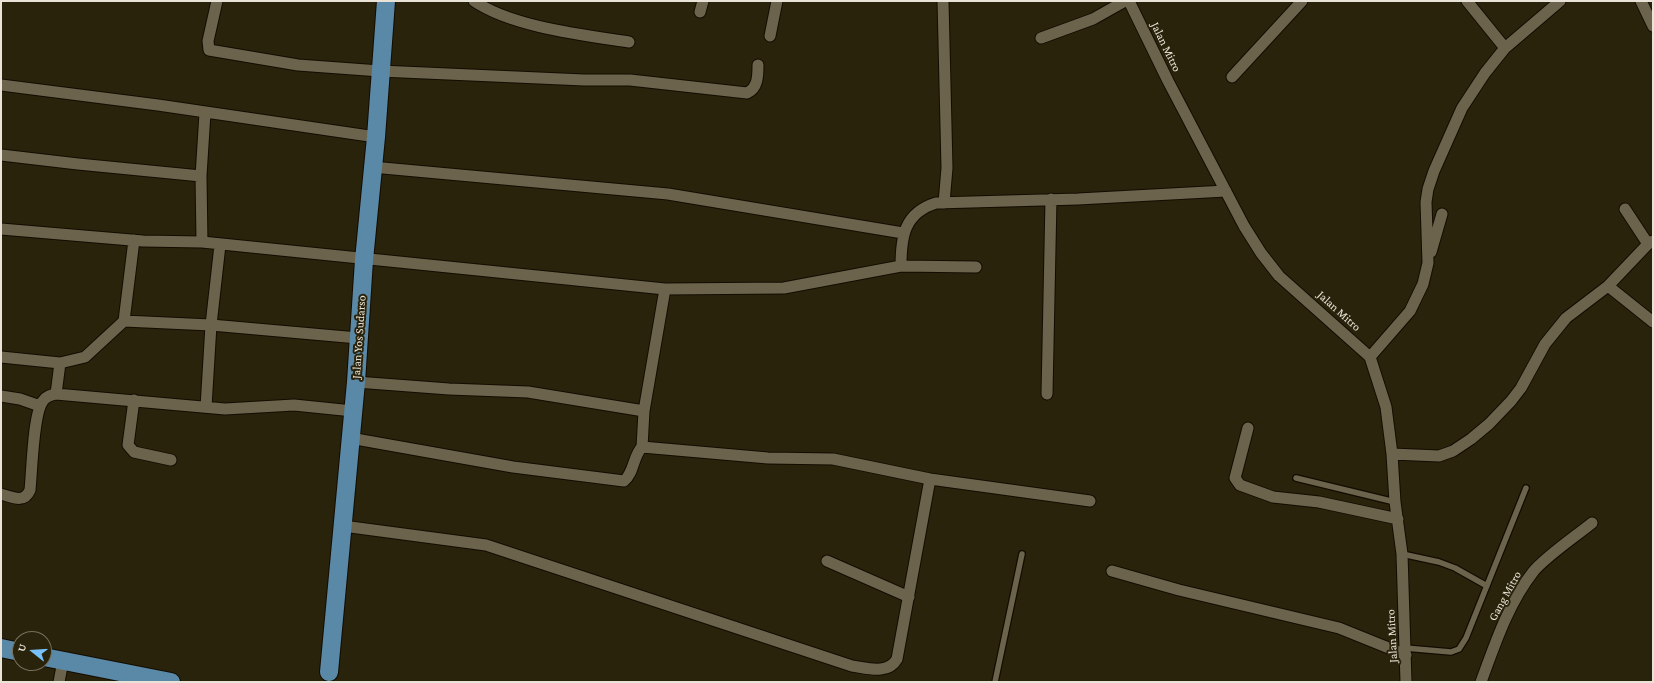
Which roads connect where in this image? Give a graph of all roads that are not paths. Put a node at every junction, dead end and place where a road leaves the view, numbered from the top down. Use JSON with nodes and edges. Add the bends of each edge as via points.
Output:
{"nodes":[{"id":1,"x":217,"y":1,"type":"edge"},
{"id":2,"x":386,"y":1,"type":"edge"},
{"id":3,"x":474,"y":1,"type":"edge"},
{"id":4,"x":703,"y":1,"type":"edge"},
{"id":5,"x":777,"y":1,"type":"edge"},
{"id":6,"x":943,"y":1,"type":"edge"},
{"id":7,"x":1125,"y":1,"type":"edge"},
{"id":8,"x":1129,"y":1,"type":"edge"},
{"id":9,"x":1302,"y":1,"type":"edge"},
{"id":10,"x":1467,"y":1,"type":"edge"},
{"id":11,"x":1560,"y":1,"type":"edge"},
{"id":12,"x":1642,"y":1,"type":"edge"},
{"id":13,"x":700,"y":12,"type":"dead end"},
{"id":14,"x":1653,"y":25,"type":"edge"},
{"id":15,"x":770,"y":36,"type":"dead end"},
{"id":16,"x":1041,"y":38,"type":"dead end"},
{"id":17,"x":629,"y":42,"type":"dead end"},
{"id":18,"x":1503,"y":52,"type":"junction"},
{"id":19,"x":758,"y":65,"type":"dead end"},
{"id":20,"x":380,"y":70,"type":"junction"},
{"id":21,"x":1232,"y":77,"type":"dead end"},
{"id":22,"x":1,"y":85,"type":"edge"},
{"id":23,"x":204,"y":113,"type":"junction"},
{"id":24,"x":376,"y":137,"type":"junction"},
{"id":25,"x":1,"y":155,"type":"edge"},
{"id":26,"x":372,"y":167,"type":"junction"},
{"id":27,"x":202,"y":176,"type":"junction"},
{"id":28,"x":1226,"y":191,"type":"junction"},
{"id":29,"x":1051,"y":199,"type":"junction"},
{"id":30,"x":944,"y":203,"type":"junction"},
{"id":31,"x":1625,"y":210,"type":"dead end"},
{"id":32,"x":1442,"y":214,"type":"dead end"},
{"id":33,"x":1,"y":229,"type":"edge"},
{"id":34,"x":903,"y":233,"type":"junction"},
{"id":35,"x":134,"y":240,"type":"junction"},
{"id":36,"x":202,"y":242,"type":"junction"},
{"id":37,"x":1650,"y":242,"type":"edge"},
{"id":38,"x":220,"y":245,"type":"junction"},
{"id":39,"x":364,"y":260,"type":"junction"},
{"id":40,"x":1428,"y":263,"type":"junction"},
{"id":41,"x":901,"y":266,"type":"junction"},
{"id":42,"x":976,"y":268,"type":"dead end"},
{"id":43,"x":1608,"y":286,"type":"junction"},
{"id":44,"x":664,"y":289,"type":"junction"},
{"id":45,"x":124,"y":321,"type":"junction"},
{"id":46,"x":1653,"y":322,"type":"edge"},
{"id":47,"x":211,"y":325,"type":"junction"},
{"id":48,"x":358,"y":338,"type":"junction"},
{"id":49,"x":1,"y":357,"type":"edge"},
{"id":50,"x":1370,"y":357,"type":"junction"},
{"id":51,"x":60,"y":363,"type":"junction"},
{"id":52,"x":356,"y":382,"type":"junction"},
{"id":53,"x":56,"y":394,"type":"junction"},
{"id":54,"x":1047,"y":394,"type":"dead end"},
{"id":55,"x":1,"y":396,"type":"edge"},
{"id":56,"x":134,"y":400,"type":"junction"},
{"id":57,"x":40,"y":406,"type":"junction"},
{"id":58,"x":206,"y":407,"type":"junction"},
{"id":59,"x":644,"y":410,"type":"junction"},
{"id":60,"x":353,"y":411,"type":"junction"},
{"id":61,"x":1248,"y":428,"type":"dead end"},
{"id":62,"x":350,"y":438,"type":"junction"},
{"id":63,"x":642,"y":447,"type":"junction"},
{"id":64,"x":1392,"y":454,"type":"junction"},
{"id":65,"x":171,"y":460,"type":"dead end"},
{"id":66,"x":1296,"y":478,"type":"dead end"},
{"id":67,"x":930,"y":479,"type":"junction"},
{"id":68,"x":1526,"y":488,"type":"dead end"},
{"id":69,"x":1,"y":494,"type":"edge"},
{"id":70,"x":1090,"y":501,"type":"dead end"},
{"id":71,"x":1394,"y":502,"type":"junction"},
{"id":72,"x":1398,"y":519,"type":"junction"},
{"id":73,"x":1592,"y":523,"type":"dead end"},
{"id":74,"x":343,"y":526,"type":"junction"},
{"id":75,"x":1022,"y":554,"type":"dead end"},
{"id":76,"x":1402,"y":554,"type":"junction"},
{"id":77,"x":826,"y":561,"type":"dead end"},
{"id":78,"x":1112,"y":571,"type":"dead end"},
{"id":79,"x":1487,"y":586,"type":"junction"},
{"id":80,"x":909,"y":597,"type":"junction"},
{"id":81,"x":1,"y":648,"type":"edge"},
{"id":82,"x":12,"y":650,"type":"edge"},
{"id":83,"x":1406,"y":652,"type":"junction"},
{"id":84,"x":52,"y":659,"type":"edge"},
{"id":85,"x":64,"y":661,"type":"junction"},
{"id":86,"x":329,"y":672,"type":"dead end"},
{"id":87,"x":59,"y":682,"type":"edge"},
{"id":88,"x":171,"y":682,"type":"edge"},
{"id":89,"x":995,"y":682,"type":"edge"},
{"id":90,"x":1406,"y":682,"type":"edge"},
{"id":91,"x":1481,"y":682,"type":"edge"}],
"edges":[{"from":1,"to":20,"type":"street","via":[[208,41],[209,50],[298,65]]},
{"from":2,"to":20,"type":"highway","name":"Jalan Yos Sudarso"},
{"from":3,"to":17,"type":"street","via":[[488,11],[552,29]]},
{"from":4,"to":13,"type":"street"},
{"from":5,"to":15,"type":"street"},
{"from":6,"to":30,"type":"street","via":[[947,168]]},
{"from":7,"to":16,"type":"street","via":[[1093,19]]},
{"from":8,"to":28,"type":"street","name":"Jalan Mitro"},
{"from":9,"to":21,"type":"street"},
{"from":10,"to":18,"type":"street"},
{"from":11,"to":18,"type":"street"},
{"from":12,"to":14,"type":"street"},
{"from":18,"to":40,"type":"street","via":[[1485,73],[1462,108],[1434,171],[1426,202]]},
{"from":19,"to":20,"type":"street","via":[[755,87],[747,93],[630,80]]},
{"from":20,"to":24,"type":"highway","name":"Jalan Yos Sudarso"},
{"from":22,"to":23,"type":"street"},
{"from":23,"to":24,"type":"street"},
{"from":23,"to":27,"type":"street"},
{"from":24,"to":26,"type":"highway","name":"Jalan Yos Sudarso"},
{"from":25,"to":27,"type":"street"},
{"from":26,"to":34,"type":"street","via":[[668,194]]},
{"from":26,"to":39,"type":"highway","name":"Jalan Yos Sudarso"},
{"from":27,"to":36,"type":"street"},
{"from":28,"to":29,"type":"street"},
{"from":28,"to":50,"type":"street","name":"Jalan Mitro","via":[[1242,222],[1279,276]]},
{"from":29,"to":30,"type":"street"},
{"from":29,"to":54,"type":"street"},
{"from":30,"to":34,"type":"street","via":[[931,204],[916,213]]},
{"from":31,"to":37,"type":"street"},
{"from":32,"to":40,"type":"street"},
{"from":33,"to":35,"type":"street"},
{"from":34,"to":41,"type":"street"},
{"from":35,"to":36,"type":"street"},
{"from":35,"to":45,"type":"street"},
{"from":36,"to":38,"type":"street"},
{"from":37,"to":43,"type":"street"},
{"from":38,"to":39,"type":"street"},
{"from":38,"to":47,"type":"street"},
{"from":39,"to":44,"type":"street"},
{"from":39,"to":48,"type":"highway","name":"Jalan Yos Sudarso"},
{"from":40,"to":50,"type":"street","via":[[1423,284],[1410,311]]},
{"from":41,"to":42,"type":"street"},
{"from":41,"to":44,"type":"street","via":[[784,288]]},
{"from":43,"to":46,"type":"street"},
{"from":43,"to":64,"type":"street","via":[[1566,318],[1545,344],[1511,402],[1471,439],[1453,451],[1439,456]]},
{"from":44,"to":59,"type":"street"},
{"from":45,"to":47,"type":"street"},
{"from":45,"to":51,"type":"street","via":[[85,357]]},
{"from":47,"to":48,"type":"street"},
{"from":47,"to":58,"type":"street"},
{"from":48,"to":52,"type":"highway","name":"Jalan Yos Sudarso"},
{"from":49,"to":51,"type":"street"},
{"from":50,"to":64,"type":"street","name":"Jalan Mitro","via":[[1386,407]]},
{"from":51,"to":53,"type":"street"},
{"from":52,"to":59,"type":"street","via":[[528,392]]},
{"from":52,"to":60,"type":"highway","name":"Jalan Yos Sudarso"},
{"from":53,"to":56,"type":"street"},
{"from":53,"to":57,"type":"street","via":[[47,397]]},
{"from":55,"to":57,"type":"street"},
{"from":56,"to":58,"type":"street"},
{"from":56,"to":65,"type":"street","via":[[128,445],[134,452]]},
{"from":57,"to":69,"type":"street","via":[[37,413],[30,490],[22,499]]},
{"from":58,"to":60,"type":"street","via":[[241,409],[294,405]]},
{"from":59,"to":63,"type":"street"},
{"from":60,"to":62,"type":"highway","name":"Jalan Yos Sudarso"},
{"from":61,"to":72,"type":"street","via":[[1235,478],[1240,485],[1273,497],[1319,502]]},
{"from":62,"to":63,"type":"street","via":[[513,467],[622,482],[627,479]]},
{"from":62,"to":74,"type":"highway","name":"Jalan Yos Sudarso"},
{"from":63,"to":67,"type":"street","via":[[768,458],[833,459]]},
{"from":64,"to":71,"type":"street","name":"Jalan Mitro"},
{"from":66,"to":71,"type":"lane"},
{"from":67,"to":70,"type":"street"},
{"from":67,"to":80,"type":"street"},
{"from":68,"to":79,"type":"lane"},
{"from":71,"to":72,"type":"street","name":"Jalan Mitro"},
{"from":72,"to":76,"type":"street","name":"Jalan Mitro"},
{"from":73,"to":91,"type":"street","name":"Gang Mitro","via":[[1534,571],[1501,627]]},
{"from":74,"to":80,"type":"street","via":[[486,545],[852,666],[876,669],[890,666],[897,659]]},
{"from":74,"to":86,"type":"highway","name":"Jalan Yos Sudarso"},
{"from":75,"to":89,"type":"lane"},
{"from":76,"to":79,"type":"lane","via":[[1455,568]]},
{"from":76,"to":83,"type":"street","name":"Jalan Mitro"},
{"from":77,"to":80,"type":"street"},
{"from":78,"to":83,"type":"street","via":[[1179,590],[1339,628]]},
{"from":79,"to":83,"type":"lane","via":[[1459,649],[1451,652]]},
{"from":81,"to":82,"type":"highway"},
{"from":83,"to":90,"type":"street","name":"Jalan Mitro"},
{"from":84,"to":85,"type":"highway"},
{"from":85,"to":87,"type":"street"},
{"from":85,"to":88,"type":"highway"}]}
